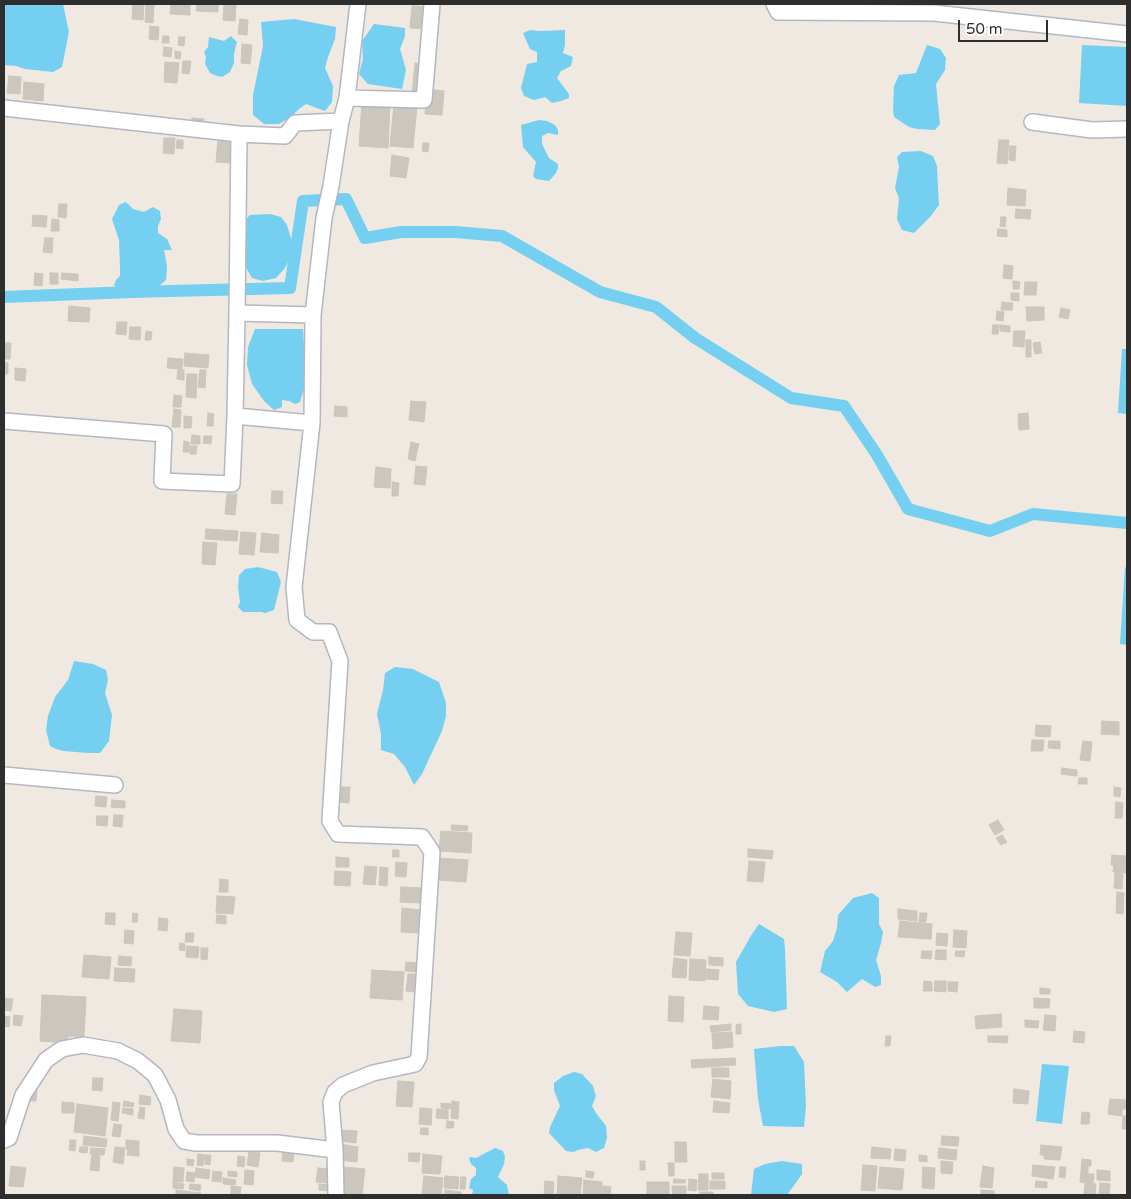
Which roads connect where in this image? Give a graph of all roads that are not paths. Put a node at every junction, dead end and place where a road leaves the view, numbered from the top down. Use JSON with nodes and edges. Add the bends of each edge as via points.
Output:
{"nodes":[{"id":1,"x":358,"y":4,"type":"edge"},
{"id":2,"x":432,"y":4,"type":"edge"},
{"id":3,"x":774,"y":4,"type":"edge"},
{"id":4,"x":934,"y":9,"type":"edge"},
{"id":5,"x":1127,"y":34,"type":"edge"},
{"id":6,"x":347,"y":98,"type":"junction"},
{"id":7,"x":4,"y":108,"type":"edge"},
{"id":8,"x":341,"y":121,"type":"junction"},
{"id":9,"x":1032,"y":122,"type":"dead end"},
{"id":10,"x":1127,"y":130,"type":"edge"},
{"id":11,"x":239,"y":134,"type":"junction"},
{"id":12,"x":238,"y":313,"type":"junction"},
{"id":13,"x":313,"y":315,"type":"junction"},
{"id":14,"x":235,"y":416,"type":"junction"},
{"id":15,"x":4,"y":421,"type":"edge"},
{"id":16,"x":312,"y":423,"type":"junction"},
{"id":17,"x":4,"y":775,"type":"edge"},
{"id":18,"x":115,"y":785,"type":"dead end"},
{"id":19,"x":4,"y":1140,"type":"edge"},
{"id":20,"x":335,"y":1150,"type":"junction"},
{"id":21,"x":336,"y":1195,"type":"edge"}],
"edges":[{"from":1,"to":6,"type":"street"},
{"from":2,"to":6,"type":"street","via":[[424,100]]},
{"from":3,"to":4,"type":"street","via":[[778,12]]},
{"from":4,"to":5,"type":"street"},
{"from":6,"to":8,"type":"street"},
{"from":7,"to":11,"type":"street"},
{"from":8,"to":11,"type":"street","via":[[295,123],[286,136]]},
{"from":8,"to":13,"type":"street","via":[[324,218]]},
{"from":9,"to":10,"type":"street","via":[[1092,130]]},
{"from":11,"to":12,"type":"street"},
{"from":12,"to":13,"type":"street"},
{"from":12,"to":14,"type":"street"},
{"from":13,"to":16,"type":"street"},
{"from":14,"to":15,"type":"street","via":[[232,484],[162,481],[164,434]]},
{"from":14,"to":16,"type":"street"},
{"from":16,"to":20,"type":"street","via":[[294,587],[298,620],[313,632],[329,632],[340,661],[330,821],[338,834],[422,837],[432,852],[419,1057],[415,1064],[373,1073],[343,1084],[335,1092],[331,1102]]},
{"from":17,"to":18,"type":"street"},
{"from":19,"to":20,"type":"street","via":[[9,1138],[23,1095],[46,1060],[62,1049],[83,1045],[118,1051],[138,1061],[155,1076],[184,1141],[277,1143]]},
{"from":20,"to":21,"type":"street"}]}
